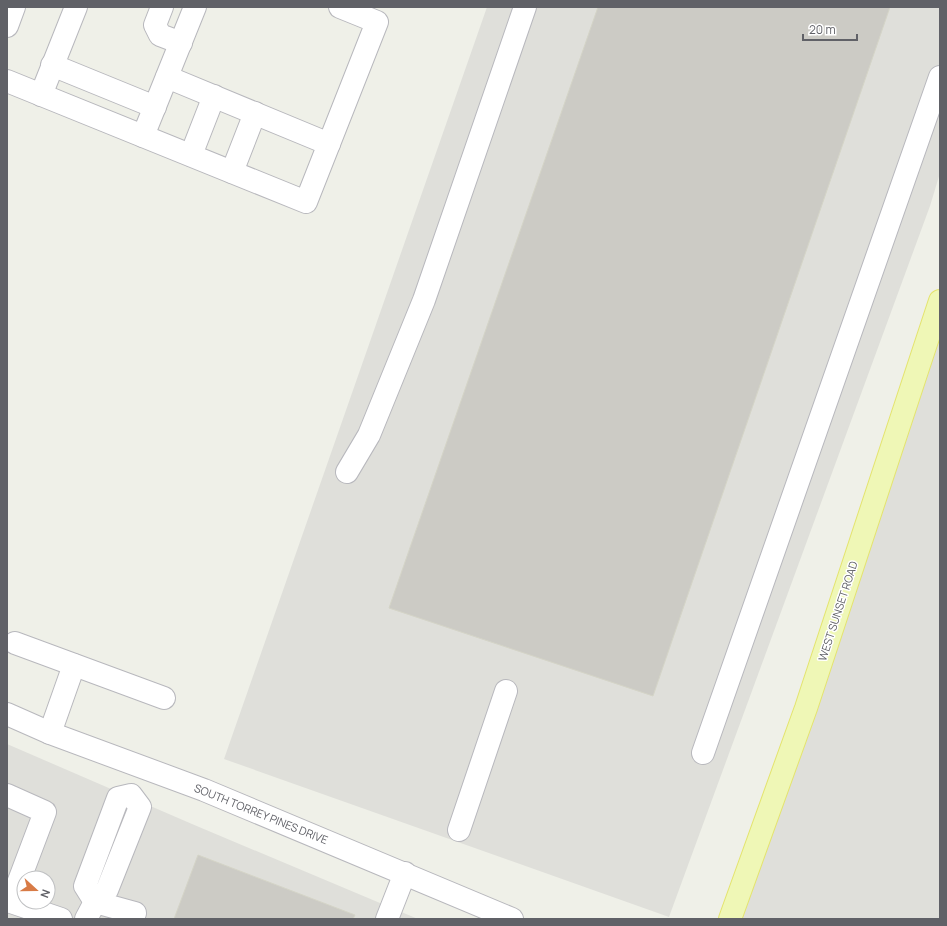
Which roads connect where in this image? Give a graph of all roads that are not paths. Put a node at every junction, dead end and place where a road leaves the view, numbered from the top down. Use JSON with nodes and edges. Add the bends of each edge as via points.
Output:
{"nodes":[{"id":1,"x":14,"y":7,"type":"edge"},
{"id":2,"x":76,"y":7,"type":"edge"},
{"id":3,"x":162,"y":7,"type":"edge"},
{"id":4,"x":195,"y":7,"type":"edge"},
{"id":5,"x":340,"y":7,"type":"edge"},
{"id":6,"x":525,"y":7,"type":"edge"},
{"id":7,"x":7,"y":26,"type":"edge"},
{"id":8,"x":181,"y":43,"type":"junction"},
{"id":9,"x":52,"y":65,"type":"junction"},
{"id":10,"x":167,"y":77,"type":"junction"},
{"id":11,"x":940,"y":77,"type":"edge"},
{"id":12,"x":7,"y":81,"type":"edge"},
{"id":13,"x":40,"y":95,"type":"junction"},
{"id":14,"x":214,"y":96,"type":"junction"},
{"id":15,"x":155,"y":107,"type":"junction"},
{"id":16,"x":255,"y":113,"type":"junction"},
{"id":17,"x":143,"y":136,"type":"junction"},
{"id":18,"x":329,"y":144,"type":"junction"},
{"id":19,"x":191,"y":155,"type":"junction"},
{"id":20,"x":232,"y":172,"type":"junction"},
{"id":21,"x":940,"y":301,"type":"edge"},
{"id":22,"x":348,"y":472,"type":"dead end"},
{"id":23,"x":15,"y":643,"type":"dead end"},
{"id":24,"x":74,"y":665,"type":"junction"},
{"id":25,"x":506,"y":691,"type":"dead end"},
{"id":26,"x":164,"y":698,"type":"dead end"},
{"id":27,"x":7,"y":714,"type":"edge"},
{"id":28,"x":50,"y":733,"type":"junction"},
{"id":29,"x":703,"y":753,"type":"dead end"},
{"id":30,"x":142,"y":767,"type":"junction"},
{"id":31,"x":7,"y":795,"type":"edge"},
{"id":32,"x":459,"y":830,"type":"dead end"},
{"id":33,"x":405,"y":873,"type":"junction"},
{"id":34,"x":15,"y":907,"type":"edge"},
{"id":35,"x":91,"y":911,"type":"edge"},
{"id":36,"x":61,"y":919,"type":"edge"},
{"id":37,"x":132,"y":919,"type":"edge"},
{"id":38,"x":387,"y":919,"type":"edge"},
{"id":39,"x":512,"y":919,"type":"edge"},
{"id":40,"x":730,"y":919,"type":"edge"}],
"edges":[{"from":1,"to":7,"type":"street"},
{"from":2,"to":9,"type":"street"},
{"from":3,"to":8,"type":"street","via":[[155,25],[160,35]]},
{"from":4,"to":8,"type":"street"},
{"from":5,"to":18,"type":"street","via":[[377,22]]},
{"from":6,"to":22,"type":"street","via":[[424,300],[369,435]]},
{"from":8,"to":10,"type":"street"},
{"from":9,"to":13,"type":"street"},
{"from":9,"to":15,"type":"street"},
{"from":10,"to":14,"type":"street"},
{"from":10,"to":15,"type":"street"},
{"from":11,"to":29,"type":"street"},
{"from":12,"to":13,"type":"street"},
{"from":13,"to":17,"type":"street"},
{"from":14,"to":16,"type":"street"},
{"from":14,"to":19,"type":"street"},
{"from":15,"to":17,"type":"street"},
{"from":16,"to":18,"type":"street"},
{"from":16,"to":20,"type":"street"},
{"from":17,"to":19,"type":"street"},
{"from":18,"to":20,"type":"street","via":[[306,202]]},
{"from":19,"to":20,"type":"street"},
{"from":21,"to":40,"type":"main road","name":"WEST SUNSET ROAD","via":[[806,708]]},
{"from":23,"to":24,"type":"street"},
{"from":24,"to":26,"type":"street"},
{"from":24,"to":28,"type":"street"},
{"from":25,"to":32,"type":"street"},
{"from":27,"to":28,"type":"street","name":"SOUTH TORREY PINES DRIVE"},
{"from":28,"to":30,"type":"street","name":"SOUTH TORREY PINES DRIVE"},
{"from":30,"to":33,"type":"street","name":"SOUTH TORREY PINES DRIVE"},
{"from":30,"to":35,"type":"street","via":[[131,795],[118,798],[85,886]]},
{"from":31,"to":34,"type":"street","via":[[45,812]]},
{"from":33,"to":38,"type":"street"},
{"from":33,"to":39,"type":"street","name":"SOUTH TORREY PINES DRIVE"},
{"from":34,"to":36,"type":"street"},
{"from":35,"to":37,"type":"street","via":[[135,913]]}]}
